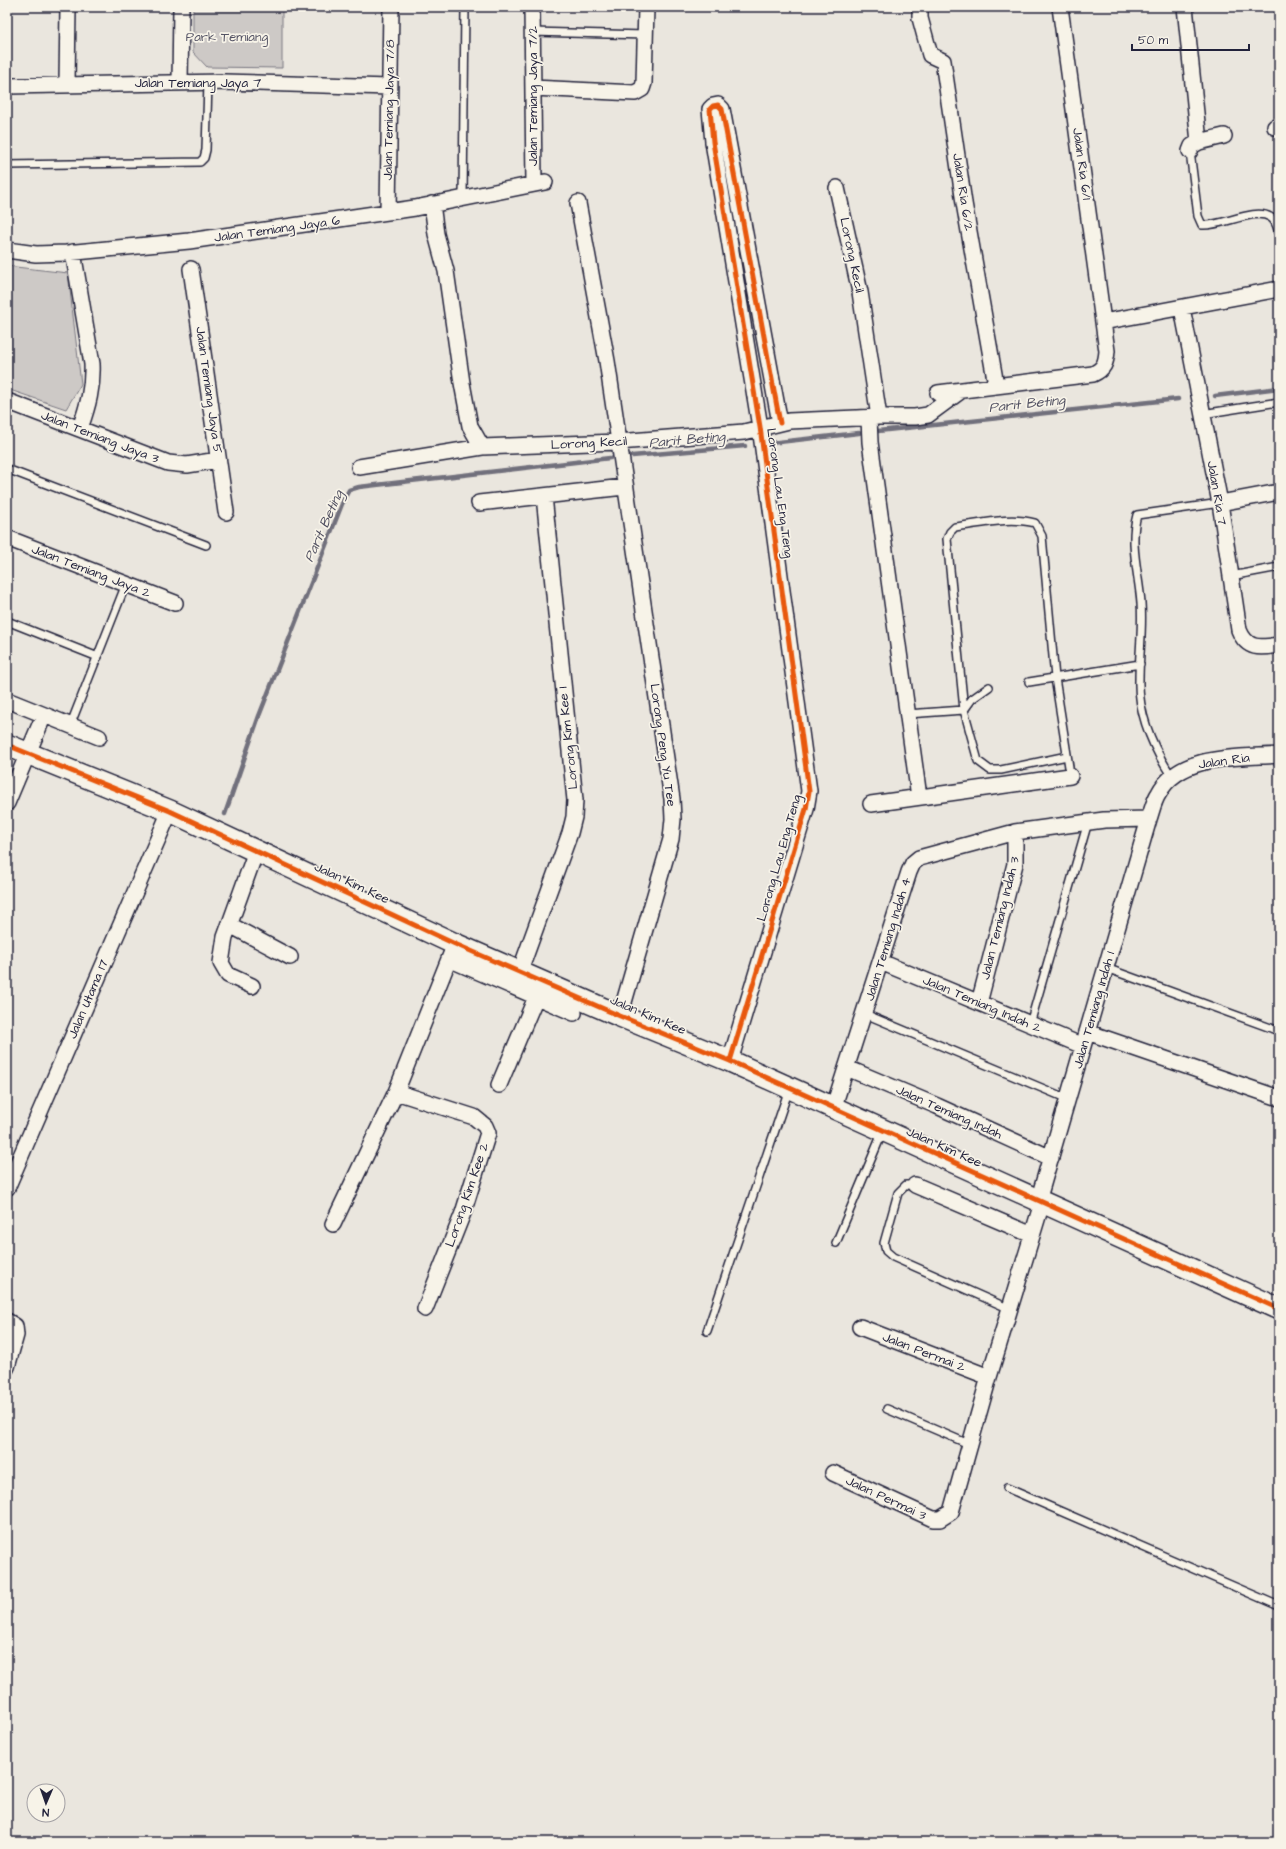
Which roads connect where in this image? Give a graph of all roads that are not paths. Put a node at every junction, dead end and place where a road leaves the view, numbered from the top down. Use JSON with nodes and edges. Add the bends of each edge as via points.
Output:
{"nodes":[{"id":1,"x":68,"y":7,"type":"edge"},
{"id":2,"x":181,"y":7,"type":"edge"},
{"id":3,"x":391,"y":7,"type":"edge"},
{"id":4,"x":465,"y":7,"type":"edge"},
{"id":5,"x":532,"y":7,"type":"edge"},
{"id":6,"x":646,"y":7,"type":"edge"},
{"id":7,"x":920,"y":7,"type":"edge"},
{"id":8,"x":1060,"y":7,"type":"edge"},
{"id":9,"x":1185,"y":7,"type":"edge"},
{"id":10,"x":532,"y":32,"type":"junction"},
{"id":11,"x":645,"y":35,"type":"junction"},
{"id":12,"x":180,"y":83,"type":"junction"},
{"id":13,"x":208,"y":83,"type":"junction"},
{"id":14,"x":67,"y":84,"type":"junction"},
{"id":15,"x":7,"y":86,"type":"edge"},
{"id":16,"x":389,"y":87,"type":"junction"},
{"id":17,"x":533,"y":88,"type":"junction"},
{"id":18,"x":1224,"y":136,"type":"dead end"},
{"id":19,"x":1195,"y":147,"type":"junction"},
{"id":20,"x":7,"y":165,"type":"edge"},
{"id":21,"x":540,"y":183,"type":"joint"},
{"id":22,"x":837,"y":188,"type":"dead end"},
{"id":23,"x":463,"y":198,"type":"junction"},
{"id":24,"x":578,"y":203,"type":"dead end"},
{"id":25,"x":432,"y":204,"type":"junction"},
{"id":26,"x":388,"y":212,"type":"junction"},
{"id":27,"x":1279,"y":233,"type":"edge"},
{"id":28,"x":7,"y":250,"type":"edge"},
{"id":29,"x":73,"y":252,"type":"junction"},
{"id":30,"x":191,"y":269,"type":"dead end"},
{"id":31,"x":1279,"y":289,"type":"edge"},
{"id":32,"x":1182,"y":308,"type":"junction"},
{"id":33,"x":1103,"y":322,"type":"junction"},
{"id":34,"x":996,"y":385,"type":"junction"},
{"id":35,"x":962,"y":390,"type":"junction"},
{"id":36,"x":938,"y":393,"type":"dead end"},
{"id":37,"x":7,"y":401,"type":"edge"},
{"id":38,"x":1279,"y":402,"type":"edge"},
{"id":39,"x":1200,"y":406,"type":"junction"},
{"id":40,"x":780,"y":423,"type":"junction"},
{"id":41,"x":872,"y":427,"type":"junction"},
{"id":42,"x":80,"y":428,"type":"junction"},
{"id":43,"x":762,"y":439,"type":"junction"},
{"id":44,"x":482,"y":448,"type":"junction"},
{"id":45,"x":621,"y":455,"type":"junction"},
{"id":46,"x":218,"y":460,"type":"junction"},
{"id":47,"x":359,"y":467,"type":"dead end"},
{"id":48,"x":7,"y":469,"type":"edge"},
{"id":49,"x":624,"y":487,"type":"junction"},
{"id":50,"x":1279,"y":492,"type":"edge"},
{"id":51,"x":544,"y":496,"type":"junction"},
{"id":52,"x":479,"y":503,"type":"dead end"},
{"id":53,"x":1220,"y":504,"type":"junction"},
{"id":54,"x":226,"y":512,"type":"dead end"},
{"id":55,"x":7,"y":538,"type":"edge"},
{"id":56,"x":206,"y":545,"type":"dead end"},
{"id":57,"x":1279,"y":567,"type":"edge"},
{"id":58,"x":1230,"y":576,"type":"junction"},
{"id":59,"x":126,"y":584,"type":"junction"},
{"id":60,"x":175,"y":603,"type":"dead end"},
{"id":61,"x":7,"y":621,"type":"edge"},
{"id":62,"x":1279,"y":645,"type":"edge"},
{"id":63,"x":98,"y":657,"type":"junction"},
{"id":64,"x":1140,"y":664,"type":"junction"},
{"id":65,"x":1055,"y":678,"type":"junction"},
{"id":66,"x":1030,"y":682,"type":"dead end"},
{"id":67,"x":988,"y":687,"type":"dead end"},
{"id":68,"x":7,"y":700,"type":"edge"},
{"id":69,"x":964,"y":710,"type":"junction"},
{"id":70,"x":908,"y":714,"type":"junction"},
{"id":71,"x":44,"y":715,"type":"junction"},
{"id":72,"x":70,"y":726,"type":"junction"},
{"id":73,"x":99,"y":737,"type":"dead end"},
{"id":74,"x":7,"y":745,"type":"edge"},
{"id":75,"x":28,"y":753,"type":"junction"},
{"id":76,"x":1279,"y":755,"type":"edge"},
{"id":77,"x":1067,"y":756,"type":"junction"},
{"id":78,"x":1069,"y":771,"type":"joint"},
{"id":79,"x":1172,"y":776,"type":"junction"},
{"id":80,"x":919,"y":797,"type":"junction"},
{"id":81,"x":7,"y":803,"type":"edge"},
{"id":82,"x":870,"y":804,"type":"dead end"},
{"id":83,"x":170,"y":810,"type":"junction"},
{"id":84,"x":1149,"y":819,"type":"junction"},
{"id":85,"x":1088,"y":822,"type":"junction"},
{"id":86,"x":1015,"y":832,"type":"junction"},
{"id":87,"x":256,"y":850,"type":"junction"},
{"id":88,"x":230,"y":925,"type":"junction"},
{"id":89,"x":452,"y":951,"type":"junction"},
{"id":90,"x":290,"y":957,"type":"dead end"},
{"id":91,"x":881,"y":962,"type":"junction"},
{"id":92,"x":1106,"y":968,"type":"junction"},
{"id":93,"x":520,"y":971,"type":"junction"},
{"id":94,"x":252,"y":986,"type":"dead end"},
{"id":95,"x":539,"y":990,"type":"junction"},
{"id":96,"x":978,"y":1003,"type":"junction"},
{"id":97,"x":574,"y":1013,"type":"dead end"},
{"id":98,"x":865,"y":1014,"type":"junction"},
{"id":99,"x":620,"y":1016,"type":"junction"},
{"id":100,"x":1030,"y":1024,"type":"junction"},
{"id":101,"x":1279,"y":1031,"type":"edge"},
{"id":102,"x":1088,"y":1032,"type":"junction"},
{"id":103,"x":1083,"y":1046,"type":"junction"},
{"id":104,"x":730,"y":1061,"type":"junction"},
{"id":105,"x":847,"y":1068,"type":"junction"},
{"id":106,"x":499,"y":1085,"type":"dead end"},
{"id":107,"x":789,"y":1089,"type":"junction"},
{"id":108,"x":396,"y":1092,"type":"junction"},
{"id":109,"x":1279,"y":1098,"type":"edge"},
{"id":110,"x":1068,"y":1099,"type":"junction"},
{"id":111,"x":833,"y":1109,"type":"junction"},
{"id":112,"x":883,"y":1131,"type":"junction"},
{"id":113,"x":1051,"y":1158,"type":"junction"},
{"id":114,"x":915,"y":1186,"type":"joint"},
{"id":115,"x":7,"y":1188,"type":"edge"},
{"id":116,"x":1040,"y":1202,"type":"junction"},
{"id":117,"x":333,"y":1224,"type":"dead end"},
{"id":118,"x":1032,"y":1235,"type":"junction"},
{"id":119,"x":836,"y":1244,"type":"dead end"},
{"id":120,"x":1010,"y":1309,"type":"junction"},
{"id":121,"x":1279,"y":1309,"type":"edge"},
{"id":122,"x":425,"y":1310,"type":"dead end"},
{"id":123,"x":11,"y":1323,"type":"edge"},
{"id":124,"x":860,"y":1327,"type":"dead end"},
{"id":125,"x":707,"y":1332,"type":"dead end"},
{"id":126,"x":7,"y":1367,"type":"edge"},
{"id":127,"x":989,"y":1378,"type":"junction"},
{"id":128,"x":887,"y":1408,"type":"dead end"},
{"id":129,"x":971,"y":1445,"type":"junction"},
{"id":130,"x":833,"y":1473,"type":"dead end"},
{"id":131,"x":1007,"y":1488,"type":"dead end"},
{"id":132,"x":940,"y":1519,"type":"joint"},
{"id":133,"x":1279,"y":1606,"type":"edge"}],
"edges":[{"from":1,"to":14,"type":"street"},
{"from":2,"to":12,"type":"street"},
{"from":3,"to":16,"type":"street","name":"Jalan Temiang Jaya 7/8"},
{"from":4,"to":23,"type":"lane"},
{"from":5,"to":10,"type":"street","name":"Jalan Temiang Jaya 7/2"},
{"from":6,"to":11,"type":"street"},
{"from":7,"to":34,"type":"street","name":"Jalan Ria 6/2","via":[[920,18],[930,55],[943,61],[964,203]]},
{"from":8,"to":33,"type":"street","name":"Jalan Ria 6/1"},
{"from":9,"to":19,"type":"street"},
{"from":10,"to":11,"type":"lane"},
{"from":10,"to":17,"type":"street","name":"Jalan Temiang Jaya 7/2"},
{"from":11,"to":17,"type":"street","via":[[642,90],[635,93]]},
{"from":12,"to":13,"type":"street","name":"Jalan Temiang Jaya 7"},
{"from":12,"to":14,"type":"street","name":"Jalan Temiang Jaya 7"},
{"from":13,"to":16,"type":"street","name":"Jalan Temiang Jaya 7"},
{"from":13,"to":20,"type":"lane","via":[[206,150],[200,162]]},
{"from":14,"to":15,"type":"street","name":"Jalan Temiang Jaya 7"},
{"from":16,"to":26,"type":"street","name":"Jalan Temiang Jaya 7/8"},
{"from":17,"to":21,"type":"street","name":"Jalan Temiang Jaya 7/2"},
{"from":18,"to":19,"type":"street"},
{"from":19,"to":27,"type":"lane","via":[[1198,216],[1202,225],[1210,226],[1259,214],[1276,222]]},
{"from":21,"to":23,"type":"street","name":"Jalan Temiang Jaya 6"},
{"from":22,"to":41,"type":"street","name":"Lorong Kecil","via":[[860,292]]},
{"from":23,"to":25,"type":"street","name":"Jalan Temiang Jaya 6"},
{"from":24,"to":45,"type":"street","name":"Lorong Peng Yu Tee","via":[[607,361]]},
{"from":25,"to":26,"type":"street","name":"Jalan Temiang Jaya 6"},
{"from":25,"to":44,"type":"street","via":[[436,234],[446,271],[470,426]]},
{"from":26,"to":29,"type":"street","name":"Jalan Temiang Jaya 6","via":[[181,242]]},
{"from":28,"to":29,"type":"street","name":"Jalan Temiang Jaya 6","via":[[36,254]]},
{"from":29,"to":42,"type":"street","via":[[92,364],[90,397]]},
{"from":30,"to":46,"type":"street","name":"Jalan Temiang Jaya 5"},
{"from":31,"to":32,"type":"street"},
{"from":32,"to":33,"type":"street"},
{"from":32,"to":39,"type":"street","name":"Jalan Ria 7"},
{"from":33,"to":34,"type":"street","name":"Jalan Ria 6/1","via":[[1107,352],[1106,364],[1101,371]]},
{"from":34,"to":35,"type":"street"},
{"from":35,"to":36,"type":"street"},
{"from":35,"to":41,"type":"street","via":[[928,415]]},
{"from":37,"to":42,"type":"street","name":"Jalan Temiang Jaya 3"},
{"from":38,"to":39,"type":"lane"},
{"from":39,"to":53,"type":"street","name":"Jalan Ria 7"},
{"from":40,"to":41,"type":"street","name":"Lorong Kecil","via":[[789,421]]},
{"from":40,"to":43,"type":"street","name":"Lorong Kecil"},
{"from":40,"to":43,"type":"street","name":"Lorong Lau Eng Teng","via":[[722,109],[718,105],[713,106],[710,109],[713,142]]},
{"from":41,"to":70,"type":"street"},
{"from":42,"to":46,"type":"street","name":"Jalan Temiang Jaya 3","via":[[168,463],[187,465]]},
{"from":43,"to":45,"type":"street","name":"Lorong Kecil","via":[[744,432]]},
{"from":43,"to":104,"type":"street","name":"Lorong Lau Eng Teng","via":[[809,791],[806,809]]},
{"from":44,"to":45,"type":"street","name":"Lorong Kecil"},
{"from":44,"to":47,"type":"street","name":"Lorong Kecil"},
{"from":45,"to":49,"type":"street","name":"Lorong Peng Yu Tee"},
{"from":46,"to":54,"type":"street","name":"Jalan Temiang Jaya 5"},
{"from":48,"to":56,"type":"lane"},
{"from":49,"to":51,"type":"street"},
{"from":49,"to":99,"type":"street","name":"Lorong Peng Yu Tee","via":[[673,819],[671,839]]},
{"from":50,"to":53,"type":"street"},
{"from":51,"to":52,"type":"street"},
{"from":51,"to":93,"type":"street","name":"Lorong Kim Kee 1","via":[[575,800],[570,833]]},
{"from":53,"to":58,"type":"street","name":"Jalan Ria 7"},
{"from":53,"to":64,"type":"lane","via":[[1137,515],[1134,527],[1141,603]]},
{"from":55,"to":59,"type":"street","name":"Jalan Temiang Jaya 2"},
{"from":57,"to":58,"type":"lane"},
{"from":58,"to":62,"type":"street","name":"Jalan Ria 7","via":[[1239,630],[1246,642],[1256,647]]},
{"from":59,"to":60,"type":"street","name":"Jalan Temiang Jaya 2"},
{"from":59,"to":63,"type":"lane"},
{"from":61,"to":63,"type":"lane"},
{"from":63,"to":72,"type":"lane"},
{"from":64,"to":65,"type":"lane"},
{"from":64,"to":79,"type":"lane","via":[[1138,681],[1142,712],[1163,762]]},
{"from":65,"to":66,"type":"lane"},
{"from":65,"to":69,"type":"lane","via":[[1042,536],[1035,523],[1026,520],[1002,521],[955,527],[947,539]]},
{"from":65,"to":77,"type":"lane"},
{"from":67,"to":69,"type":"lane","via":[[972,699]]},
{"from":68,"to":71,"type":"street"},
{"from":69,"to":70,"type":"lane"},
{"from":69,"to":77,"type":"lane","via":[[978,761],[990,770]]},
{"from":70,"to":80,"type":"street"},
{"from":71,"to":72,"type":"street"},
{"from":71,"to":75,"type":"street"},
{"from":72,"to":73,"type":"street"},
{"from":74,"to":75,"type":"street","name":"Jalan Kim Kee"},
{"from":75,"to":81,"type":"street"},
{"from":75,"to":83,"type":"street","name":"Jalan Kim Kee"},
{"from":76,"to":79,"type":"street","name":"Jalan Ria","via":[[1216,760],[1191,766]]},
{"from":77,"to":78,"type":"lane"},
{"from":78,"to":80,"type":"street"},
{"from":79,"to":84,"type":"street","name":"Jalan Temiang Indah 1","via":[[1159,792]]},
{"from":80,"to":82,"type":"street"},
{"from":83,"to":87,"type":"street","name":"Jalan Kim Kee"},
{"from":83,"to":115,"type":"street","name":"Jalan Utama 17"},
{"from":84,"to":85,"type":"street","name":"Jalan Temiang Indah 4"},
{"from":84,"to":92,"type":"street","name":"Jalan Temiang Indah 1"},
{"from":85,"to":86,"type":"street","name":"Jalan Temiang Indah 4"},
{"from":85,"to":100,"type":"lane"},
{"from":86,"to":91,"type":"street","name":"Jalan Temiang Indah 4","via":[[928,854],[913,863]]},
{"from":86,"to":96,"type":"street","name":"Jalan Temiang Indah 3","via":[[1015,864]]},
{"from":87,"to":88,"type":"street"},
{"from":87,"to":89,"type":"street","name":"Jalan Kim Kee"},
{"from":88,"to":90,"type":"street"},
{"from":88,"to":94,"type":"street","via":[[221,963],[228,975]]},
{"from":89,"to":93,"type":"street","name":"Jalan Kim Kee"},
{"from":89,"to":95,"type":"street"},
{"from":89,"to":108,"type":"street"},
{"from":91,"to":96,"type":"street","name":"Jalan Temiang Indah 2"},
{"from":91,"to":98,"type":"street","name":"Jalan Temiang Indah 4"},
{"from":92,"to":101,"type":"lane"},
{"from":92,"to":102,"type":"street","name":"Jalan Temiang Indah 1"},
{"from":93,"to":95,"type":"street","name":"Jalan Kim Kee"},
{"from":95,"to":97,"type":"street"},
{"from":95,"to":99,"type":"street","name":"Jalan Kim Kee"},
{"from":95,"to":106,"type":"street"},
{"from":96,"to":100,"type":"street","name":"Jalan Temiang Indah 2"},
{"from":98,"to":105,"type":"street","name":"Jalan Temiang Indah 4"},
{"from":98,"to":110,"type":"lane"},
{"from":99,"to":104,"type":"street","name":"Jalan Kim Kee"},
{"from":100,"to":103,"type":"street","name":"Jalan Temiang Indah 2"},
{"from":102,"to":103,"type":"street","name":"Jalan Temiang Indah 1"},
{"from":102,"to":109,"type":"street"},
{"from":103,"to":110,"type":"street","name":"Jalan Temiang Indah 1"},
{"from":104,"to":107,"type":"street","name":"Jalan Kim Kee"},
{"from":105,"to":111,"type":"street","name":"Jalan Temiang Indah 4"},
{"from":105,"to":113,"type":"street","name":"Jalan Temiang Indah"},
{"from":107,"to":111,"type":"street","name":"Jalan Kim Kee"},
{"from":107,"to":125,"type":"lane"},
{"from":108,"to":117,"type":"street"},
{"from":108,"to":122,"type":"street","name":"Lorong Kim Kee 2","via":[[474,1117],[485,1126],[488,1133],[463,1213]]},
{"from":110,"to":113,"type":"street","name":"Jalan Temiang Indah 1"},
{"from":111,"to":112,"type":"street","name":"Jalan Kim Kee"},
{"from":112,"to":116,"type":"street","name":"Jalan Kim Kee"},
{"from":112,"to":119,"type":"lane"},
{"from":113,"to":116,"type":"street","name":"Jalan Temiang Indah 1"},
{"from":114,"to":118,"type":"street"},
{"from":114,"to":120,"type":"lane","via":[[906,1185],[898,1193],[884,1242],[886,1251],[893,1257]]},
{"from":116,"to":118,"type":"street","name":"Jalan Temiang Indah 1"},
{"from":116,"to":121,"type":"street","name":"Jalan Kim Kee"},
{"from":118,"to":120,"type":"street","name":"Jalan Temiang Indah 1"},
{"from":120,"to":127,"type":"street","name":"Jalan Temiang Indah 1"},
{"from":123,"to":126,"type":"street","via":[[16,1335]]},
{"from":124,"to":127,"type":"street","name":"Jalan Permai 2"},
{"from":127,"to":129,"type":"street","name":"Jalan Temiang Indah 1"},
{"from":128,"to":129,"type":"lane"},
{"from":129,"to":132,"type":"street","name":"Jalan Temiang Indah 1","via":[[951,1512]]},
{"from":130,"to":132,"type":"street","name":"Jalan Permai 3","via":[[933,1520]]},
{"from":131,"to":133,"type":"lane"}]}
